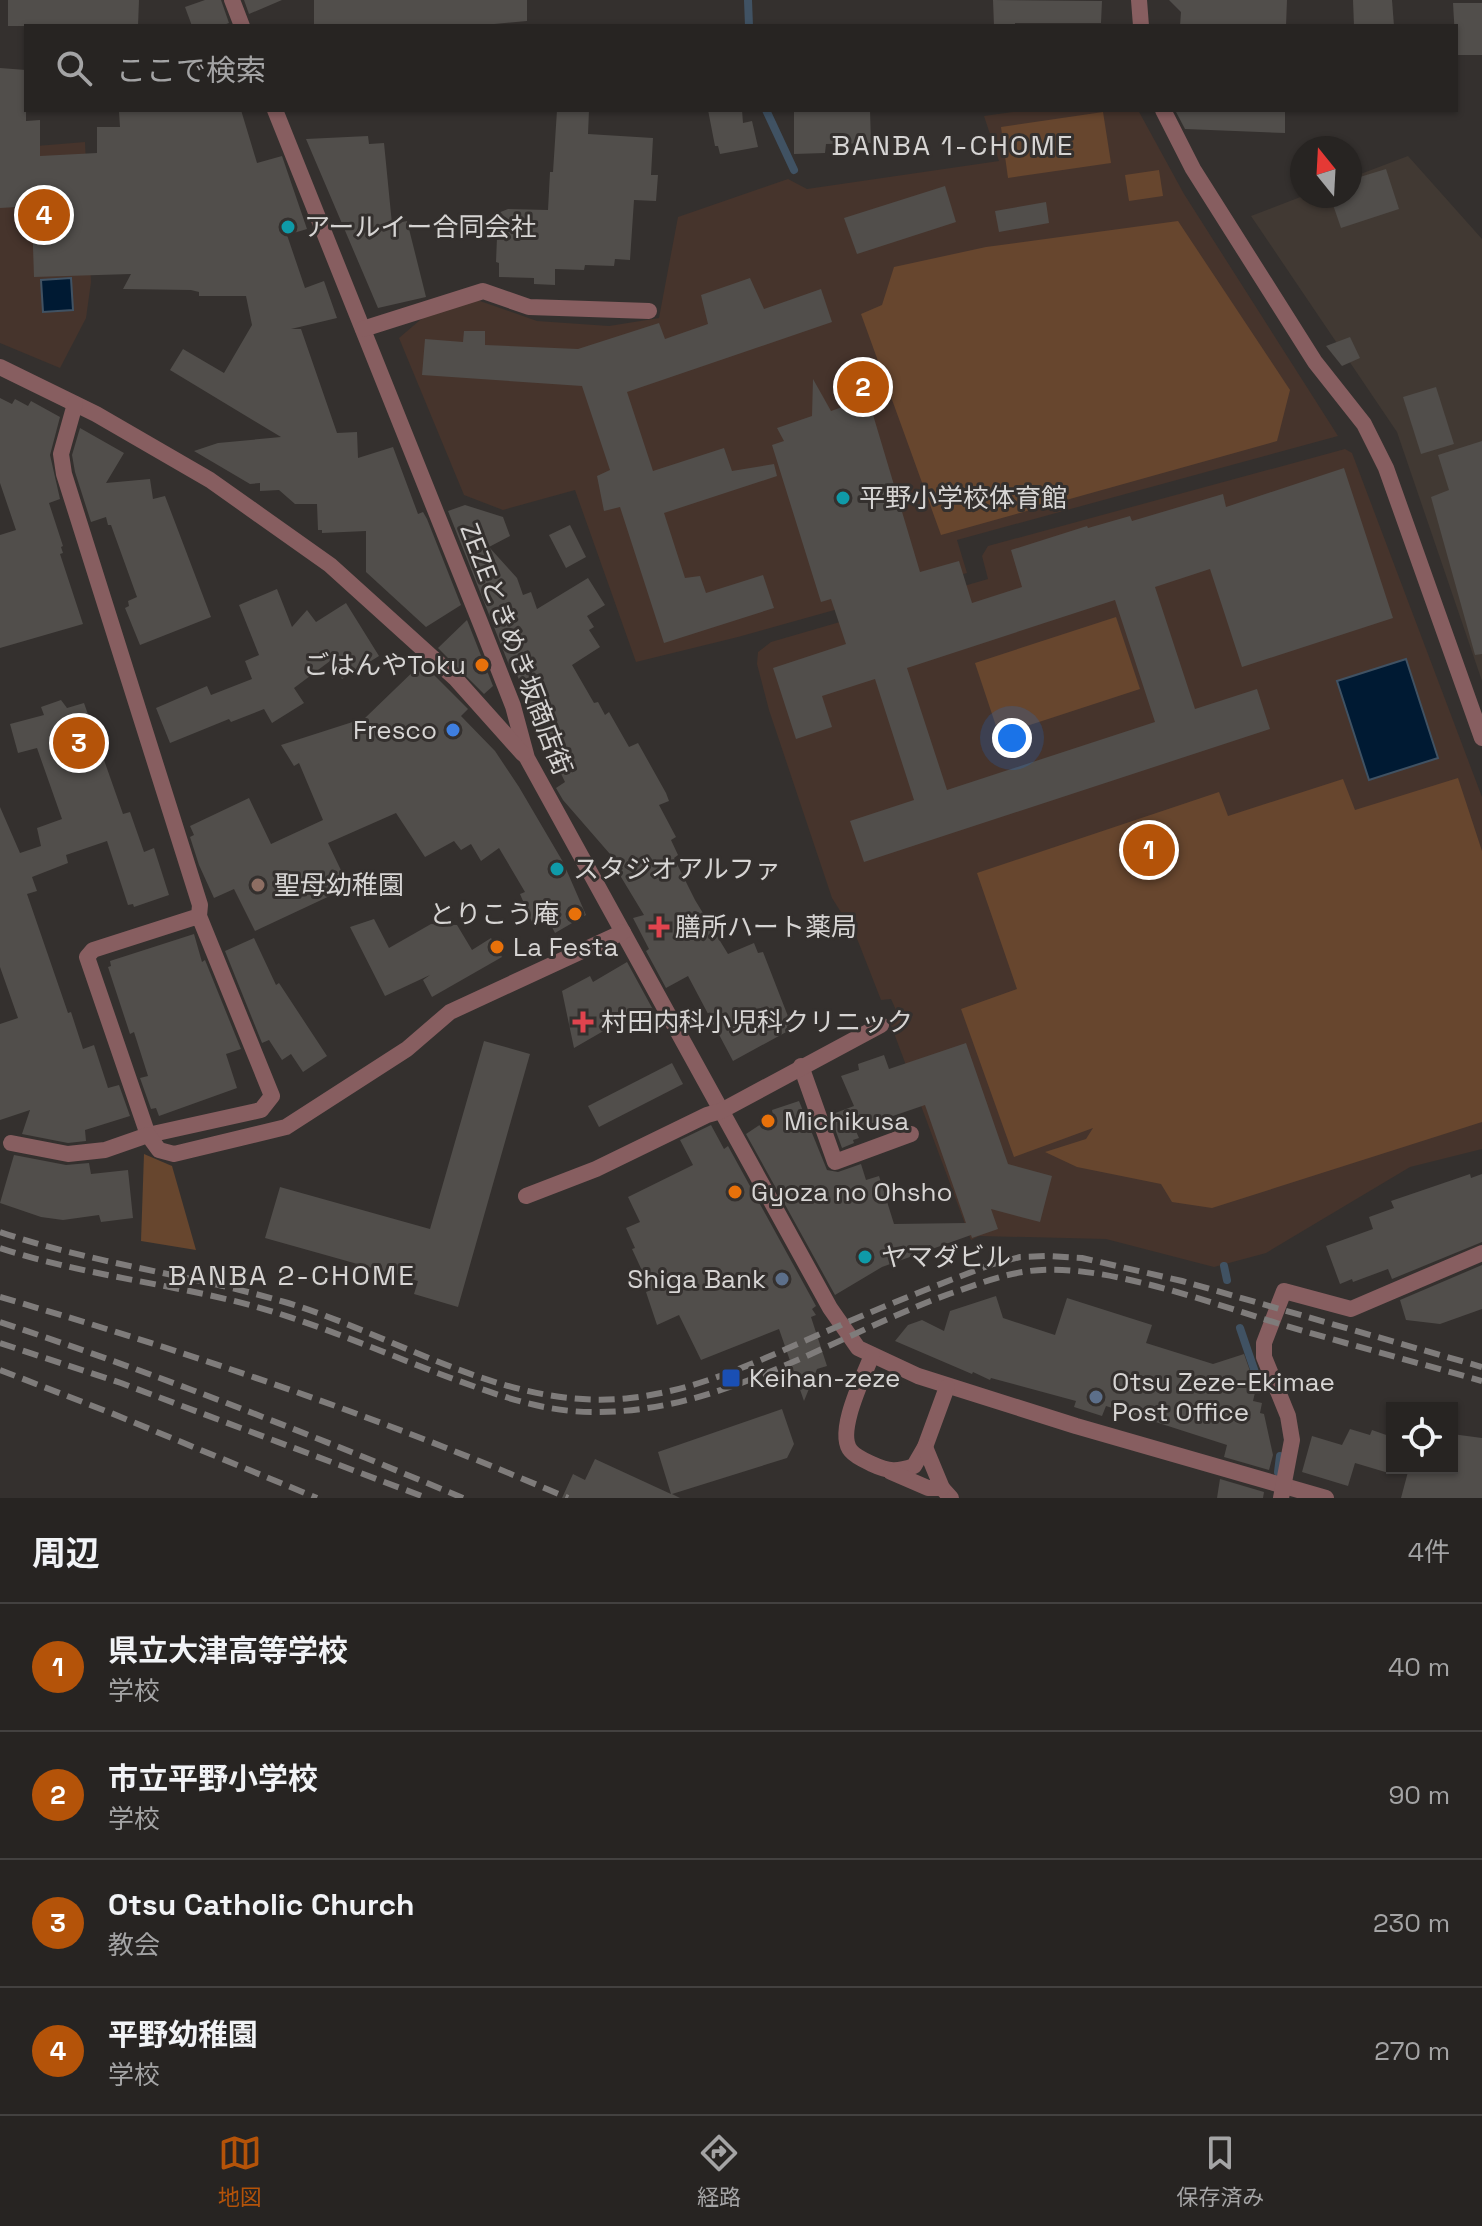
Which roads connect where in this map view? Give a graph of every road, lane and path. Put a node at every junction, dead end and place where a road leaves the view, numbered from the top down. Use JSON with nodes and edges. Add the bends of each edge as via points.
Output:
{"nodes":[{"id":1,"x":232,"y":0,"type":"edge"},
{"id":2,"x":1139,"y":0,"type":"edge"},
{"id":3,"x":241,"y":24,"type":"edge"},
{"id":4,"x":1141,"y":24,"type":"edge"},
{"id":5,"x":276,"y":112,"type":"edge"},
{"id":6,"x":1164,"y":112,"type":"edge"},
{"id":7,"x":649,"y":311,"type":"dead end"},
{"id":8,"x":363,"y":329,"type":"junction"},
{"id":9,"x":0,"y":367,"type":"edge"},
{"id":10,"x":75,"y":404,"type":"junction"},
{"id":11,"x":1482,"y":738,"type":"edge"},
{"id":12,"x":527,"y":758,"type":"junction"},
{"id":13,"x":199,"y":916,"type":"junction"},
{"id":14,"x":623,"y":932,"type":"junction"},
{"id":15,"x":881,"y":1025,"type":"dead end"},
{"id":16,"x":801,"y":1066,"type":"junction"},
{"id":17,"x":721,"y":1111,"type":"junction"},
{"id":18,"x":911,"y":1134,"type":"dead end"},
{"id":19,"x":148,"y":1135,"type":"junction"},
{"id":20,"x":11,"y":1143,"type":"dead end"},
{"id":21,"x":526,"y":1196,"type":"dead end"},
{"id":22,"x":1482,"y":1253,"type":"edge"},
{"id":23,"x":865,"y":1352,"type":"junction"},
{"id":24,"x":947,"y":1387,"type":"junction"},
{"id":25,"x":925,"y":1447,"type":"junction"},
{"id":26,"x":889,"y":1472,"type":"junction"},
{"id":27,"x":1282,"y":1492,"type":"edge"},
{"id":28,"x":946,"y":1493,"type":"edge"},
{"id":29,"x":1326,"y":1498,"type":"edge"}],
"edges":[{"from":1,"to":3,"type":"street"},
{"from":2,"to":4,"type":"street"},
{"from":5,"to":8,"type":"street","name":"ZEZEときめき坂商店街"},
{"from":6,"to":11,"type":"street","via":[[1193,169],[1315,362],[1364,424],[1386,468]]},
{"from":7,"to":8,"type":"street","via":[[529,307],[483,291]]},
{"from":8,"to":12,"type":"street","name":"ZEZEときめき坂商店街","via":[[507,692]]},
{"from":9,"to":10,"type":"street"},
{"from":10,"to":12,"type":"street","via":[[210,480],[330,565],[455,678]]},
{"from":10,"to":13,"type":"street","via":[[61,454],[64,474],[196,891]]},
{"from":12,"to":14,"type":"street","name":"ZEZEときめき坂商店街"},
{"from":13,"to":19,"type":"street","via":[[93,950],[87,957]]},
{"from":13,"to":19,"type":"street","via":[[272,1096],[261,1110]]},
{"from":14,"to":17,"type":"street","name":"ZEZEときめき坂商店街"},
{"from":14,"to":19,"type":"street","via":[[450,1012],[407,1049],[286,1127],[174,1154],[159,1150]]},
{"from":15,"to":16,"type":"street"},
{"from":16,"to":17,"type":"street"},
{"from":16,"to":18,"type":"street","via":[[835,1162]]},
{"from":17,"to":21,"type":"street"},
{"from":17,"to":23,"type":"street","name":"ZEZEときめき坂商店街","via":[[830,1308]]},
{"from":19,"to":20,"type":"street","via":[[105,1150],[68,1154]]},
{"from":22,"to":27,"type":"street","via":[[1351,1309],[1284,1291],[1264,1343],[1292,1440]]},
{"from":23,"to":24,"type":"street"},
{"from":23,"to":26,"type":"street","via":[[846,1439],[863,1460]]},
{"from":24,"to":25,"type":"street"},
{"from":24,"to":27,"type":"street"},
{"from":25,"to":26,"type":"street","via":[[914,1466]]},
{"from":25,"to":28,"type":"street"},
{"from":26,"to":28,"type":"street"},
{"from":27,"to":29,"type":"street"}]}
